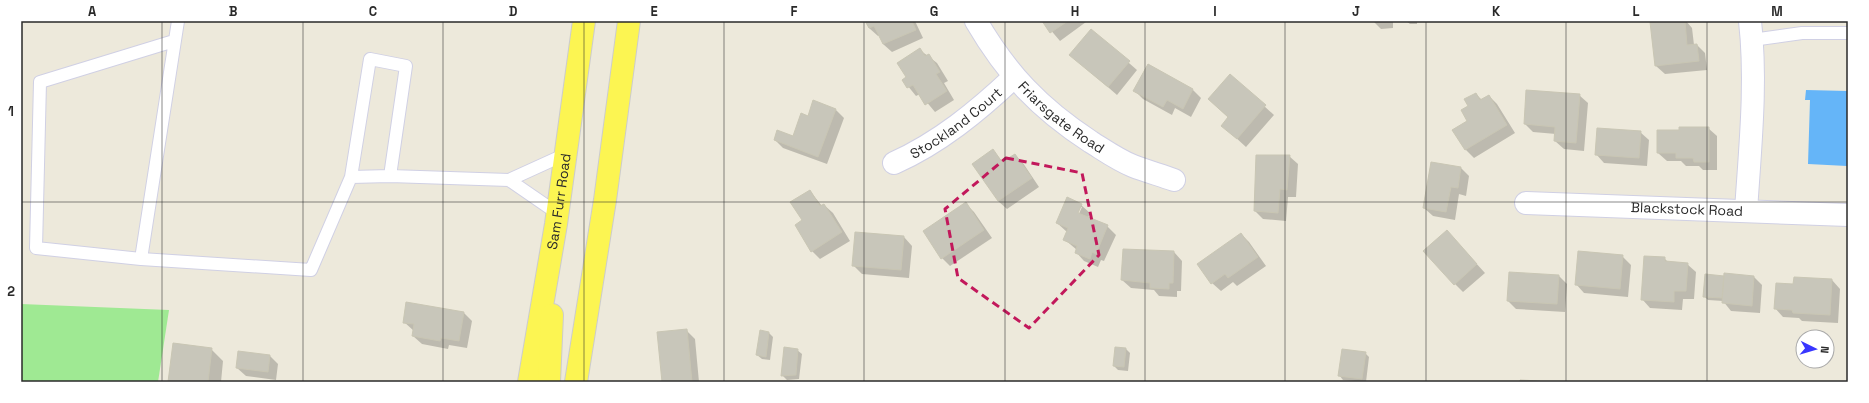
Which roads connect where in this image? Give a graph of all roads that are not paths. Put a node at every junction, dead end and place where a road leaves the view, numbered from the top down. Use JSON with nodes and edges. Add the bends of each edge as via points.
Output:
{"nodes":[{"id":1,"x":178,"y":21,"type":"edge"},
{"id":2,"x":584,"y":21,"type":"edge"},
{"id":3,"x":629,"y":21,"type":"edge"},
{"id":4,"x":976,"y":21,"type":"edge"},
{"id":5,"x":1751,"y":30,"type":"edge"},
{"id":6,"x":1848,"y":33,"type":"edge"},
{"id":7,"x":174,"y":41,"type":"junction"},
{"id":8,"x":1014,"y":77,"type":"junction"},
{"id":9,"x":566,"y":154,"type":"junction"},
{"id":10,"x":894,"y":163,"type":"dead end"},
{"id":11,"x":390,"y":176,"type":"junction"},
{"id":12,"x":351,"y":177,"type":"junction"},
{"id":13,"x":509,"y":180,"type":"junction"},
{"id":14,"x":1174,"y":180,"type":"dead end"},
{"id":15,"x":1526,"y":203,"type":"dead end"},
{"id":16,"x":1746,"y":211,"type":"junction"},
{"id":17,"x":1848,"y":215,"type":"edge"},
{"id":18,"x":557,"y":218,"type":"junction"},
{"id":19,"x":141,"y":259,"type":"junction"},
{"id":20,"x":529,"y":382,"type":"edge"},
{"id":21,"x":550,"y":382,"type":"edge"},
{"id":22,"x":576,"y":382,"type":"edge"}],
"edges":[{"from":1,"to":7,"type":"lane"},
{"from":2,"to":9,"type":"main road","name":"Sam Furr Road"},
{"from":3,"to":22,"type":"main road","via":[[605,200]]},
{"from":4,"to":8,"type":"street","name":"Friarsgate Road","via":[[990,46]]},
{"from":5,"to":6,"type":"lane"},
{"from":5,"to":16,"type":"street","via":[[1752,94]]},
{"from":7,"to":19,"type":"lane"},
{"from":7,"to":19,"type":"lane","via":[[40,82],[36,248]]},
{"from":8,"to":10,"type":"street","name":"Stockland Court","via":[[966,120],[912,155]]},
{"from":8,"to":14,"type":"street","name":"Friarsgate Road","via":[[1052,115],[1103,149],[1133,166]]},
{"from":9,"to":13,"type":"lane"},
{"from":9,"to":18,"type":"main road","name":"Sam Furr Road"},
{"from":11,"to":12,"type":"lane"},
{"from":11,"to":12,"type":"lane","via":[[406,66],[370,59]]},
{"from":11,"to":13,"type":"lane"},
{"from":12,"to":19,"type":"lane","via":[[311,270]]},
{"from":13,"to":18,"type":"lane"},
{"from":15,"to":16,"type":"street","name":"Blackstock Road"},
{"from":16,"to":17,"type":"street","name":"Blackstock Road"},
{"from":18,"to":20,"type":"main road","name":"Sam Furr Road"},
{"from":18,"to":21,"type":"main road"}]}
